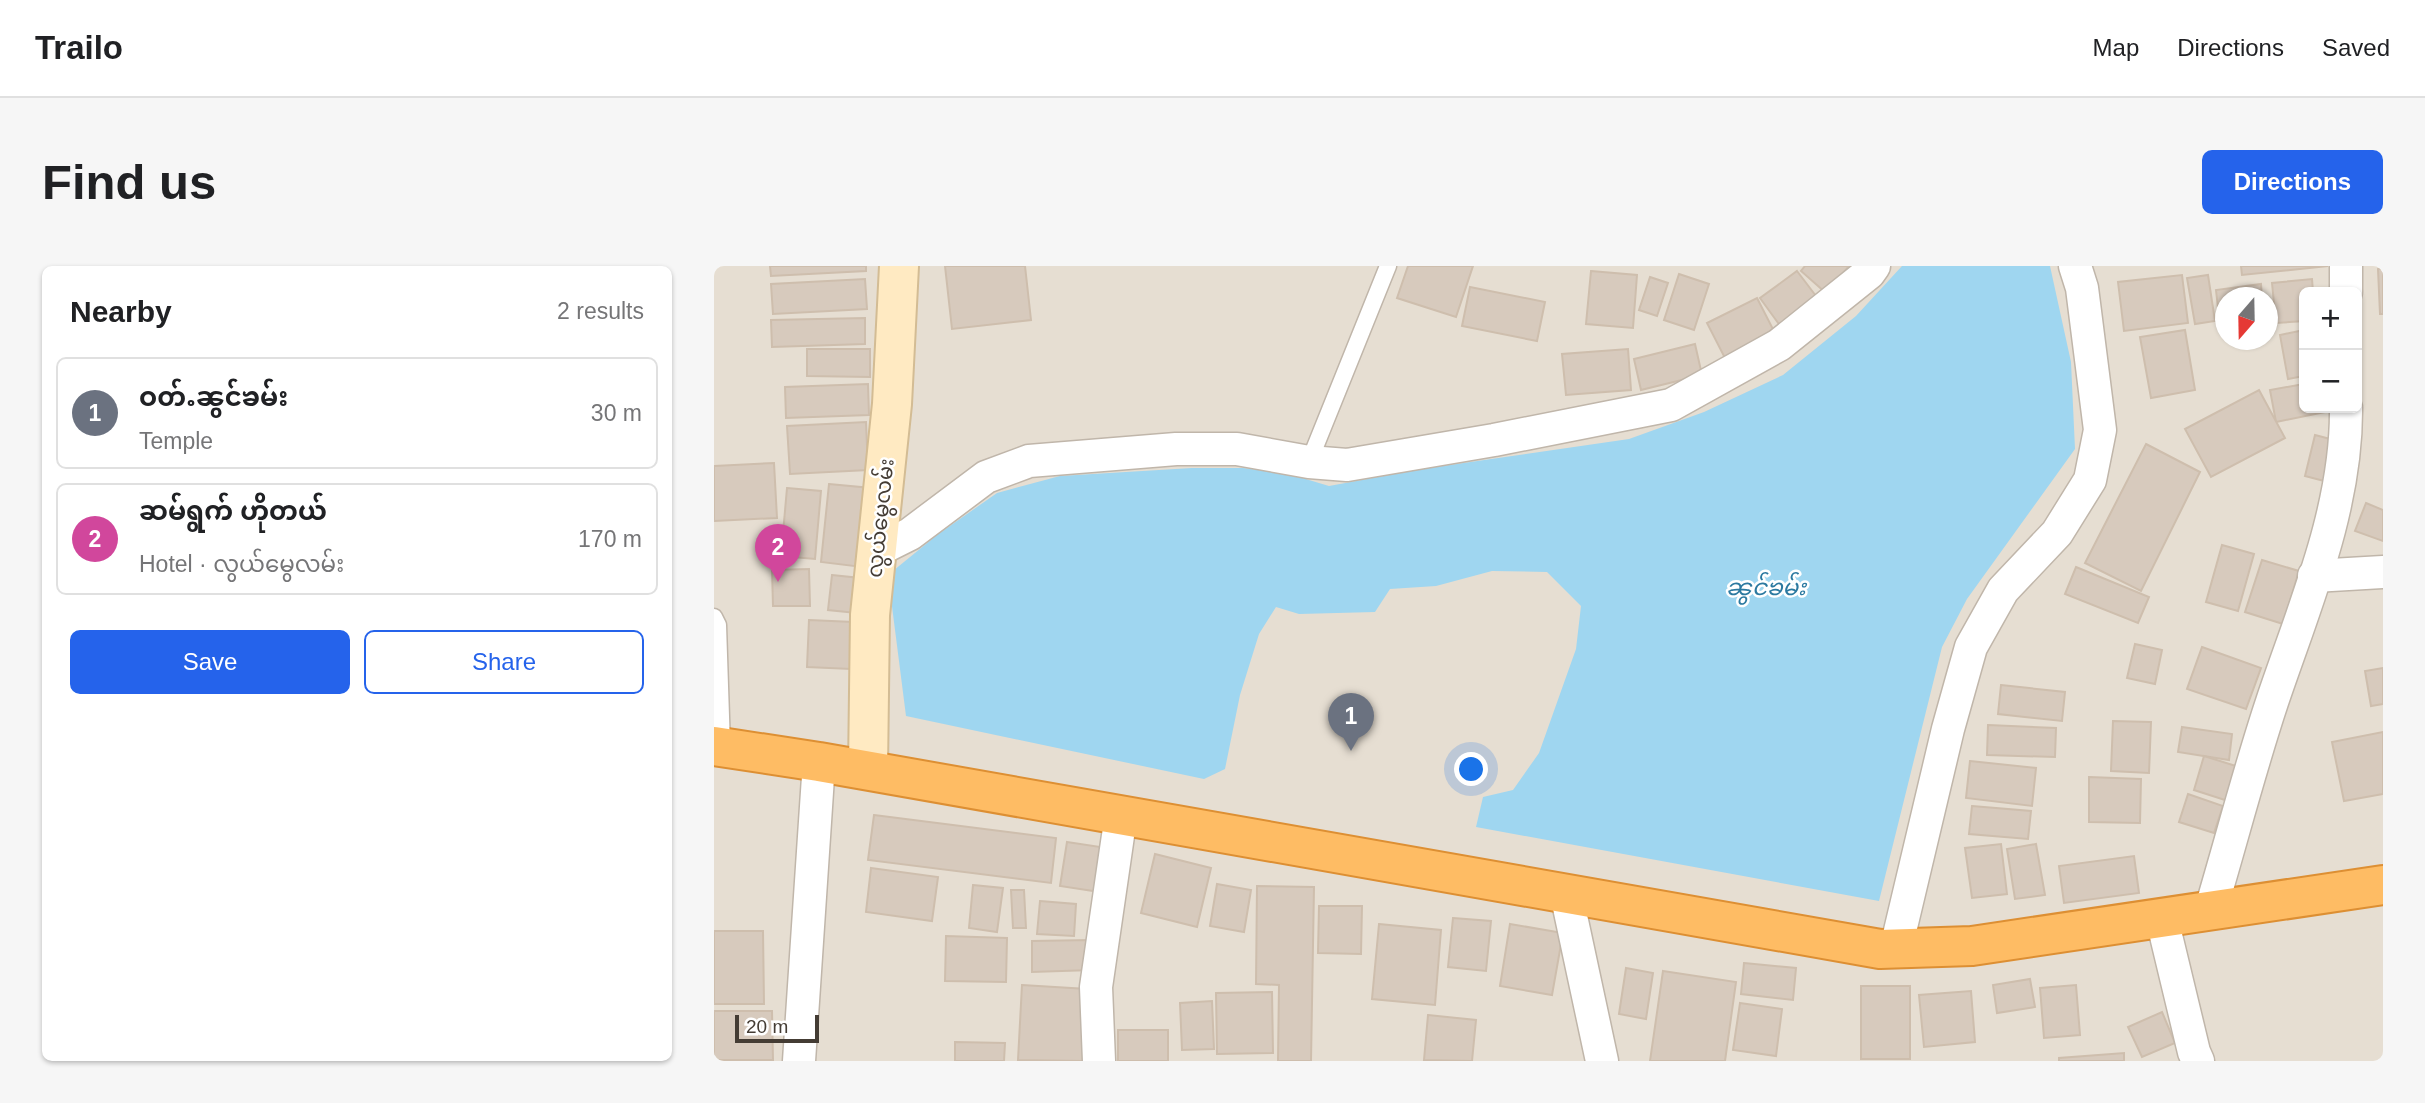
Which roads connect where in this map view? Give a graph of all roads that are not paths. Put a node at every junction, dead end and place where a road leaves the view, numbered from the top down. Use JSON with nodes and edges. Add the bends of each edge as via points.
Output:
{"nodes":[{"id":1,"x":899,"y":266,"type":"edge"},
{"id":2,"x":1388,"y":266,"type":"edge"},
{"id":3,"x":1874,"y":266,"type":"edge"},
{"id":4,"x":2075,"y":266,"type":"edge"},
{"id":5,"x":2346,"y":266,"type":"edge"},
{"id":6,"x":2346,"y":287,"type":"edge"},
{"id":7,"x":2346,"y":413,"type":"edge"},
{"id":8,"x":1309,"y":462,"type":"junction"},
{"id":9,"x":876,"y":551,"type":"junction"},
{"id":10,"x":2383,"y":572,"type":"edge"},
{"id":11,"x":2314,"y":576,"type":"junction"},
{"id":12,"x":714,"y":617,"type":"edge"},
{"id":13,"x":718,"y":747,"type":"edge"},
{"id":14,"x":819,"y":762,"type":"junction"},
{"id":15,"x":869,"y":770,"type":"junction"},
{"id":16,"x":1121,"y":815,"type":"junction"},
{"id":17,"x":2383,"y":885,"type":"edge"},
{"id":18,"x":1566,"y":893,"type":"junction"},
{"id":19,"x":2210,"y":912,"type":"junction"},
{"id":20,"x":2162,"y":919,"type":"junction"},
{"id":21,"x":1896,"y":948,"type":"junction"},
{"id":22,"x":799,"y":1061,"type":"edge"},
{"id":23,"x":1099,"y":1061,"type":"edge"},
{"id":24,"x":1602,"y":1061,"type":"edge"},
{"id":25,"x":2198,"y":1061,"type":"edge"}],
"edges":[{"from":1,"to":9,"type":"street","name":"လွယ်မွေလမ်း","via":[[892,404]]},
{"from":2,"to":8,"type":"lane"},
{"from":3,"to":8,"type":"street","via":[[1779,345],[1671,405],[1347,465]]},
{"from":4,"to":21,"type":"street","via":[[2082,288],[2100,430],[2090,480],[2057,533],[2003,590],[1971,647]]},
{"from":5,"to":6,"type":"street"},
{"from":7,"to":11,"type":"street","via":[[2339,492]]},
{"from":8,"to":9,"type":"street","via":[[1237,449],[1176,449],[1029,461],[986,477],[911,534]]},
{"from":9,"to":15,"type":"street","name":"လွယ်မွေလမ်း","via":[[870,615]]},
{"from":10,"to":11,"type":"street"},
{"from":11,"to":19,"type":"street"},
{"from":12,"to":13,"type":"lane","via":[[718,625]]},
{"from":13,"to":14,"type":"highway"},
{"from":14,"to":15,"type":"highway"},
{"from":14,"to":22,"type":"street"},
{"from":15,"to":16,"type":"highway"},
{"from":16,"to":18,"type":"highway"},
{"from":16,"to":23,"type":"street","via":[[1096,987]]},
{"from":17,"to":19,"type":"highway"},
{"from":18,"to":21,"type":"highway","via":[[1880,949]]},
{"from":18,"to":24,"type":"street"},
{"from":19,"to":20,"type":"highway"},
{"from":20,"to":21,"type":"highway","via":[[1972,946]]},
{"from":20,"to":25,"type":"street"}]}
